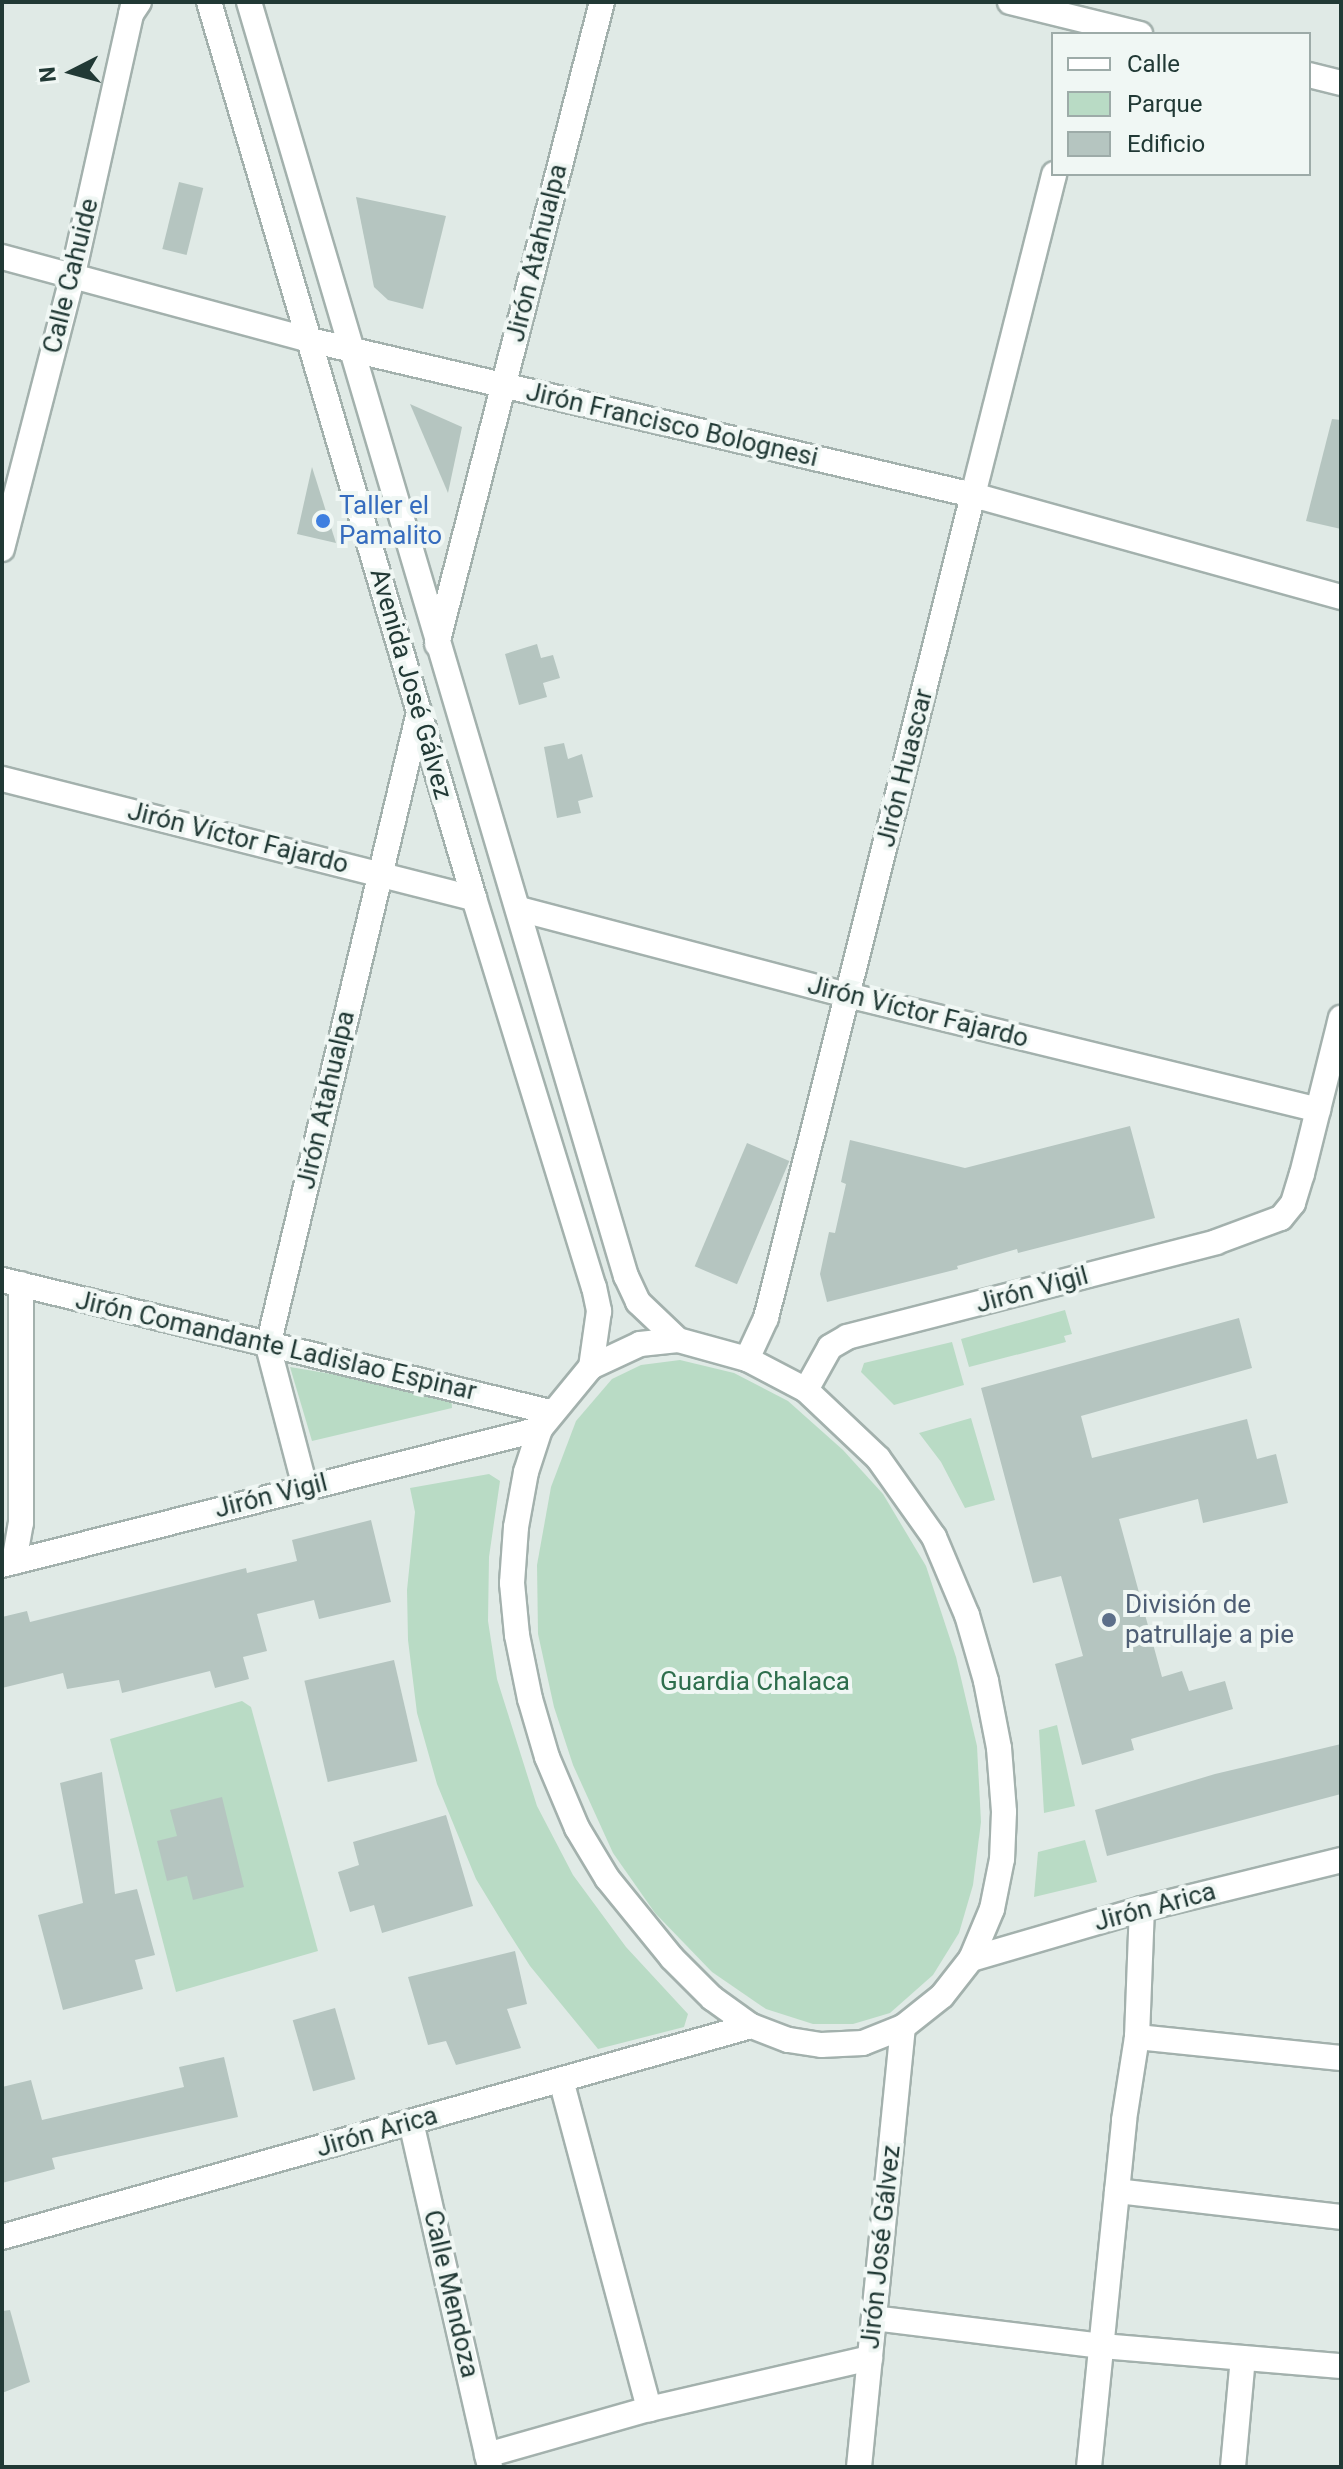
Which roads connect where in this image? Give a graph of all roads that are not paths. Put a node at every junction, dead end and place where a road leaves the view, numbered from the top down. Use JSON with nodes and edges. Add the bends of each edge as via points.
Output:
{"nodes":[{"id":1,"x":249,"y":2,"type":"edge"},
{"id":2,"x":602,"y":2,"type":"edge"},
{"id":3,"x":1010,"y":2,"type":"edge"},
{"id":4,"x":209,"y":3,"type":"edge"},
{"id":5,"x":135,"y":6,"type":"edge"},
{"id":6,"x":1093,"y":19,"type":"edge"},
{"id":7,"x":1134,"y":32,"type":"edge"},
{"id":8,"x":1311,"y":76,"type":"edge"},
{"id":9,"x":1341,"y":83,"type":"edge"},
{"id":10,"x":1053,"y":176,"type":"edge"},
{"id":11,"x":2,"y":257,"type":"edge"},
{"id":12,"x":73,"y":274,"type":"junction"},
{"id":13,"x":310,"y":340,"type":"junction"},
{"id":14,"x":353,"y":351,"type":"junction"},
{"id":15,"x":503,"y":385,"type":"junction"},
{"id":16,"x":973,"y":495,"type":"junction"},
{"id":17,"x":2,"y":549,"type":"edge"},
{"id":18,"x":1341,"y":597,"type":"edge"},
{"id":19,"x":437,"y":644,"type":"junction"},
{"id":20,"x":419,"y":712,"type":"junction"},
{"id":21,"x":2,"y":779,"type":"edge"},
{"id":22,"x":380,"y":874,"type":"junction"},
{"id":23,"x":474,"y":898,"type":"junction"},
{"id":24,"x":519,"y":909,"type":"junction"},
{"id":25,"x":847,"y":995,"type":"junction"},
{"id":26,"x":1341,"y":1018,"type":"edge"},
{"id":27,"x":1318,"y":1110,"type":"junction"},
{"id":28,"x":11,"y":1282,"type":"edge"},
{"id":29,"x":678,"y":1340,"type":"junction"},
{"id":30,"x":268,"y":1346,"type":"junction"},
{"id":31,"x":747,"y":1359,"type":"junction"},
{"id":32,"x":591,"y":1367,"type":"junction"},
{"id":33,"x":806,"y":1390,"type":"junction"},
{"id":34,"x":545,"y":1421,"type":"junction"},
{"id":35,"x":305,"y":1487,"type":"junction"},
{"id":36,"x":8,"y":1564,"type":"edge"},
{"id":37,"x":1341,"y":1860,"type":"edge"},
{"id":38,"x":1142,"y":1909,"type":"junction"},
{"id":39,"x":971,"y":1959,"type":"junction"},
{"id":40,"x":751,"y":2026,"type":"junction"},
{"id":41,"x":903,"y":2027,"type":"junction"},
{"id":42,"x":1137,"y":2037,"type":"junction"},
{"id":43,"x":1341,"y":2058,"type":"edge"},
{"id":44,"x":561,"y":2080,"type":"junction"},
{"id":45,"x":411,"y":2122,"type":"junction"},
{"id":46,"x":1117,"y":2191,"type":"junction"},
{"id":47,"x":1341,"y":2217,"type":"edge"},
{"id":48,"x":2,"y":2237,"type":"edge"},
{"id":49,"x":874,"y":2318,"type":"junction"},
{"id":50,"x":1102,"y":2346,"type":"junction"},
{"id":51,"x":870,"y":2358,"type":"junction"},
{"id":52,"x":1243,"y":2358,"type":"junction"},
{"id":53,"x":1341,"y":2366,"type":"edge"},
{"id":54,"x":649,"y":2409,"type":"junction"},
{"id":55,"x":489,"y":2461,"type":"edge"},
{"id":56,"x":859,"y":2467,"type":"edge"},
{"id":57,"x":1089,"y":2467,"type":"edge"},
{"id":58,"x":1233,"y":2467,"type":"edge"}],
"edges":[{"from":1,"to":14,"type":"street","name":"Avenida José Gálvez"},
{"from":2,"to":15,"type":"street","name":"Jirón Atahualpa"},
{"from":3,"to":6,"type":"street"},
{"from":4,"to":13,"type":"street","name":"Avenida José Gálvez"},
{"from":5,"to":12,"type":"street","name":"Calle Cahuide"},
{"from":6,"to":7,"type":"street"},
{"from":8,"to":9,"type":"street"},
{"from":10,"to":16,"type":"street","name":"Jirón Huascar"},
{"from":11,"to":12,"type":"street","name":"Jirón Francisco Bolognesi"},
{"from":12,"to":13,"type":"street","name":"Jirón Francisco Bolognesi"},
{"from":12,"to":17,"type":"street","name":"Calle Cahuide"},
{"from":13,"to":14,"type":"street","name":"Jirón Francisco Bolognesi"},
{"from":13,"to":20,"type":"street","name":"Avenida José Gálvez"},
{"from":14,"to":15,"type":"street","name":"Jirón Francisco Bolognesi"},
{"from":14,"to":19,"type":"street","name":"Avenida José Gálvez"},
{"from":15,"to":16,"type":"street","name":"Jirón Francisco Bolognesi"},
{"from":15,"to":19,"type":"street","name":"Jirón Atahualpa"},
{"from":16,"to":18,"type":"street","name":"Jirón Francisco Bolognesi"},
{"from":16,"to":25,"type":"street","name":"Jirón Huascar"},
{"from":19,"to":24,"type":"street","name":"Avenida José Gálvez"},
{"from":20,"to":22,"type":"street","name":"Jirón Atahualpa"},
{"from":20,"to":23,"type":"street","name":"Avenida José Gálvez"},
{"from":21,"to":22,"type":"street","name":"Jirón Víctor Fajardo"},
{"from":22,"to":23,"type":"street","name":"Jirón Víctor Fajardo"},
{"from":22,"to":30,"type":"street","name":"Jirón Atahualpa"},
{"from":23,"to":32,"type":"street","name":"Avenida José Gálvez","via":[[594,1287],[599,1311]]},
{"from":24,"to":25,"type":"street","name":"Jirón Víctor Fajardo"},
{"from":24,"to":29,"type":"street","name":"Avenida José Gálvez","via":[[626,1276],[638,1302]]},
{"from":25,"to":27,"type":"street","name":"Jirón Víctor Fajardo"},
{"from":25,"to":31,"type":"street","name":"Jirón Huascar","via":[[766,1318]]},
{"from":26,"to":27,"type":"street"},
{"from":27,"to":33,"type":"street","name":"Jirón Vigil","via":[[1293,1203],[1281,1218],[1216,1242],[847,1337],[830,1347]]},
{"from":28,"to":30,"type":"street","name":"Jirón Comandante Ladislao Espinar"},
{"from":28,"to":36,"type":"street","via":[[21,1523]]},
{"from":29,"to":31,"type":"street"},
{"from":29,"to":32,"type":"street","via":[[640,1344]]},
{"from":30,"to":34,"type":"street","name":"Jirón Comandante Ladislao Espinar"},
{"from":30,"to":35,"type":"street","name":"Jirón Atahualpa"},
{"from":31,"to":33,"type":"street"},
{"from":32,"to":34,"type":"street"},
{"from":33,"to":39,"type":"street","via":[[869,1449],[919,1512],[948,1567],[982,1667],[999,1748],[1004,1812],[992,1909]]},
{"from":34,"to":35,"type":"street","name":"Jirón Vigil"},
{"from":34,"to":40,"type":"street","via":[[526,1472],[512,1583],[517,1635],[547,1757],[577,1828],[642,1925],[712,1998]]},
{"from":35,"to":36,"type":"street","name":"Jirón Vigil"},
{"from":37,"to":38,"type":"street","name":"Jirón Arica"},
{"from":38,"to":39,"type":"street","name":"Jirón Arica"},
{"from":38,"to":42,"type":"street"},
{"from":39,"to":41,"type":"street","via":[[942,1996]]},
{"from":40,"to":41,"type":"street","via":[[821,2045],[863,2043]]},
{"from":40,"to":44,"type":"street","name":"Jirón Arica"},
{"from":41,"to":49,"type":"street","name":"Jirón José Gálvez"},
{"from":42,"to":43,"type":"street"},
{"from":42,"to":46,"type":"street"},
{"from":44,"to":45,"type":"street","name":"Jirón Arica"},
{"from":44,"to":54,"type":"street"},
{"from":45,"to":48,"type":"street","name":"Jirón Arica"},
{"from":45,"to":55,"type":"street","name":"Calle Mendoza"},
{"from":46,"to":47,"type":"street"},
{"from":46,"to":50,"type":"street"},
{"from":49,"to":50,"type":"street"},
{"from":49,"to":51,"type":"street","name":"Jirón José Gálvez"},
{"from":50,"to":52,"type":"street"},
{"from":50,"to":57,"type":"street"},
{"from":51,"to":54,"type":"street"},
{"from":51,"to":56,"type":"street","name":"Jirón José Gálvez"},
{"from":52,"to":53,"type":"street"},
{"from":52,"to":58,"type":"street"},
{"from":54,"to":55,"type":"street"}]}
